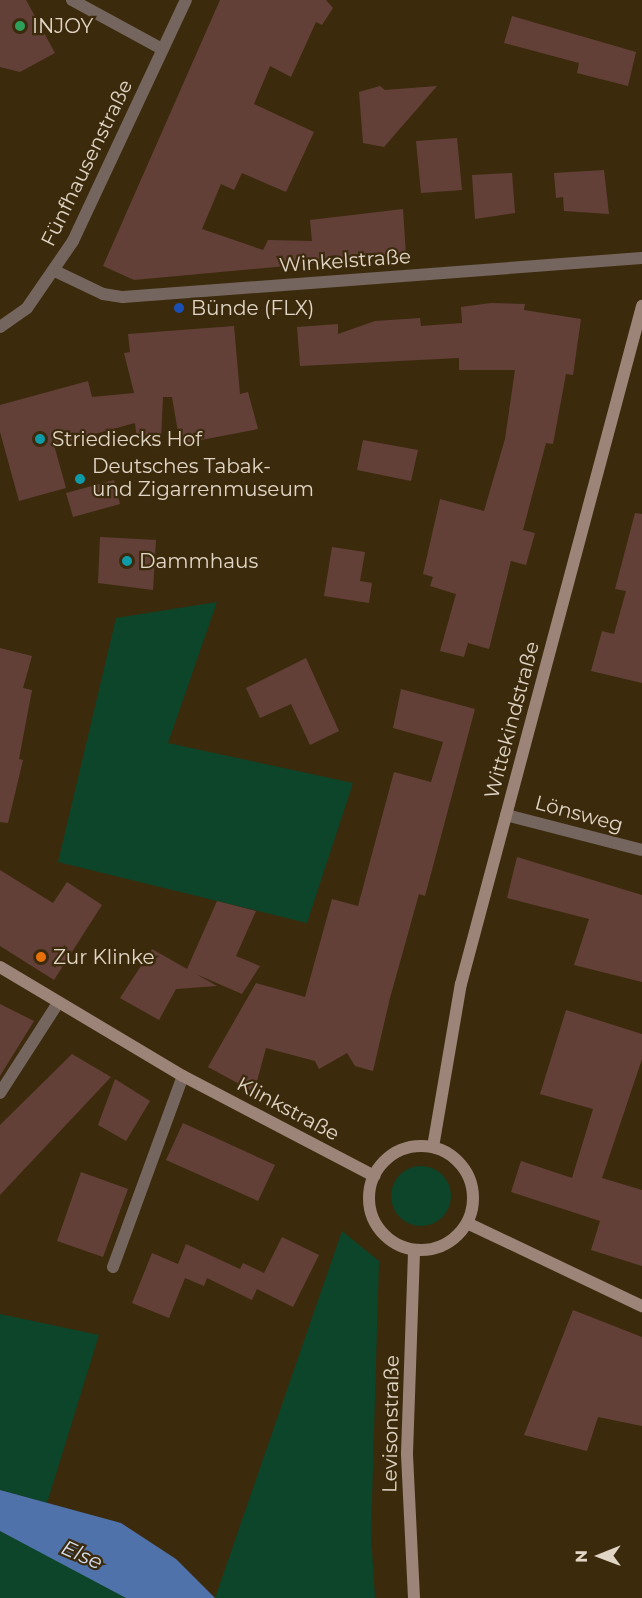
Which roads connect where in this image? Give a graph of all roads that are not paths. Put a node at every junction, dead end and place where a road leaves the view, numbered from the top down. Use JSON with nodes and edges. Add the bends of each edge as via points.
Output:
{"nodes":[{"id":1,"x":72,"y":0,"type":"edge"},
{"id":2,"x":186,"y":0,"type":"edge"},
{"id":3,"x":162,"y":49,"type":"junction"},
{"id":4,"x":642,"y":258,"type":"edge"},
{"id":5,"x":55,"y":271,"type":"junction"},
{"id":6,"x":642,"y":306,"type":"edge"},
{"id":7,"x":0,"y":327,"type":"edge"},
{"id":8,"x":507,"y":815,"type":"junction"},
{"id":9,"x":642,"y":850,"type":"edge"},
{"id":10,"x":0,"y":967,"type":"edge"},
{"id":11,"x":58,"y":1003,"type":"junction"},
{"id":12,"x":183,"y":1076,"type":"junction"},
{"id":13,"x":0,"y":1093,"type":"edge"},
{"id":14,"x":433,"y":1147,"type":"junction"},
{"id":15,"x":374,"y":1176,"type":"junction"},
{"id":16,"x":467,"y":1223,"type":"junction"},
{"id":17,"x":414,"y":1250,"type":"junction"},
{"id":18,"x":113,"y":1267,"type":"dead end"},
{"id":19,"x":642,"y":1306,"type":"edge"},
{"id":20,"x":414,"y":1598,"type":"edge"}],
"edges":[{"from":1,"to":3,"type":"street"},
{"from":2,"to":3,"type":"street","name":"Fünfhausenstraße"},
{"from":3,"to":5,"type":"street","name":"Fünfhausenstraße"},
{"from":4,"to":5,"type":"street","name":"Winkelstraße","via":[[123,297],[104,294]]},
{"from":5,"to":7,"type":"street","name":"Fünfhausenstraße","via":[[27,308]]},
{"from":6,"to":8,"type":"main road","name":"Wittekindstraße"},
{"from":8,"to":9,"type":"street","name":"Lönsweg"},
{"from":8,"to":14,"type":"main road","name":"Wittekindstraße","via":[[461,984]]},
{"from":10,"to":11,"type":"main road","name":"Klinkstraße"},
{"from":11,"to":12,"type":"main road","name":"Klinkstraße"},
{"from":11,"to":13,"type":"street"},
{"from":12,"to":15,"type":"main road","name":"Klinkstraße"},
{"from":12,"to":18,"type":"street"},
{"from":14,"to":15,"type":"main road","via":[[398,1151]]},
{"from":14,"to":16,"type":"main road","via":[[455,1158],[470,1177],[473,1208]]},
{"from":15,"to":17,"type":"main road","via":[[369,1208],[375,1223],[385,1237]]},
{"from":16,"to":17,"type":"main road","via":[[445,1245]]},
{"from":16,"to":19,"type":"main road"},
{"from":17,"to":20,"type":"main road","name":"Levisonstraße","via":[[407,1453]]}]}
